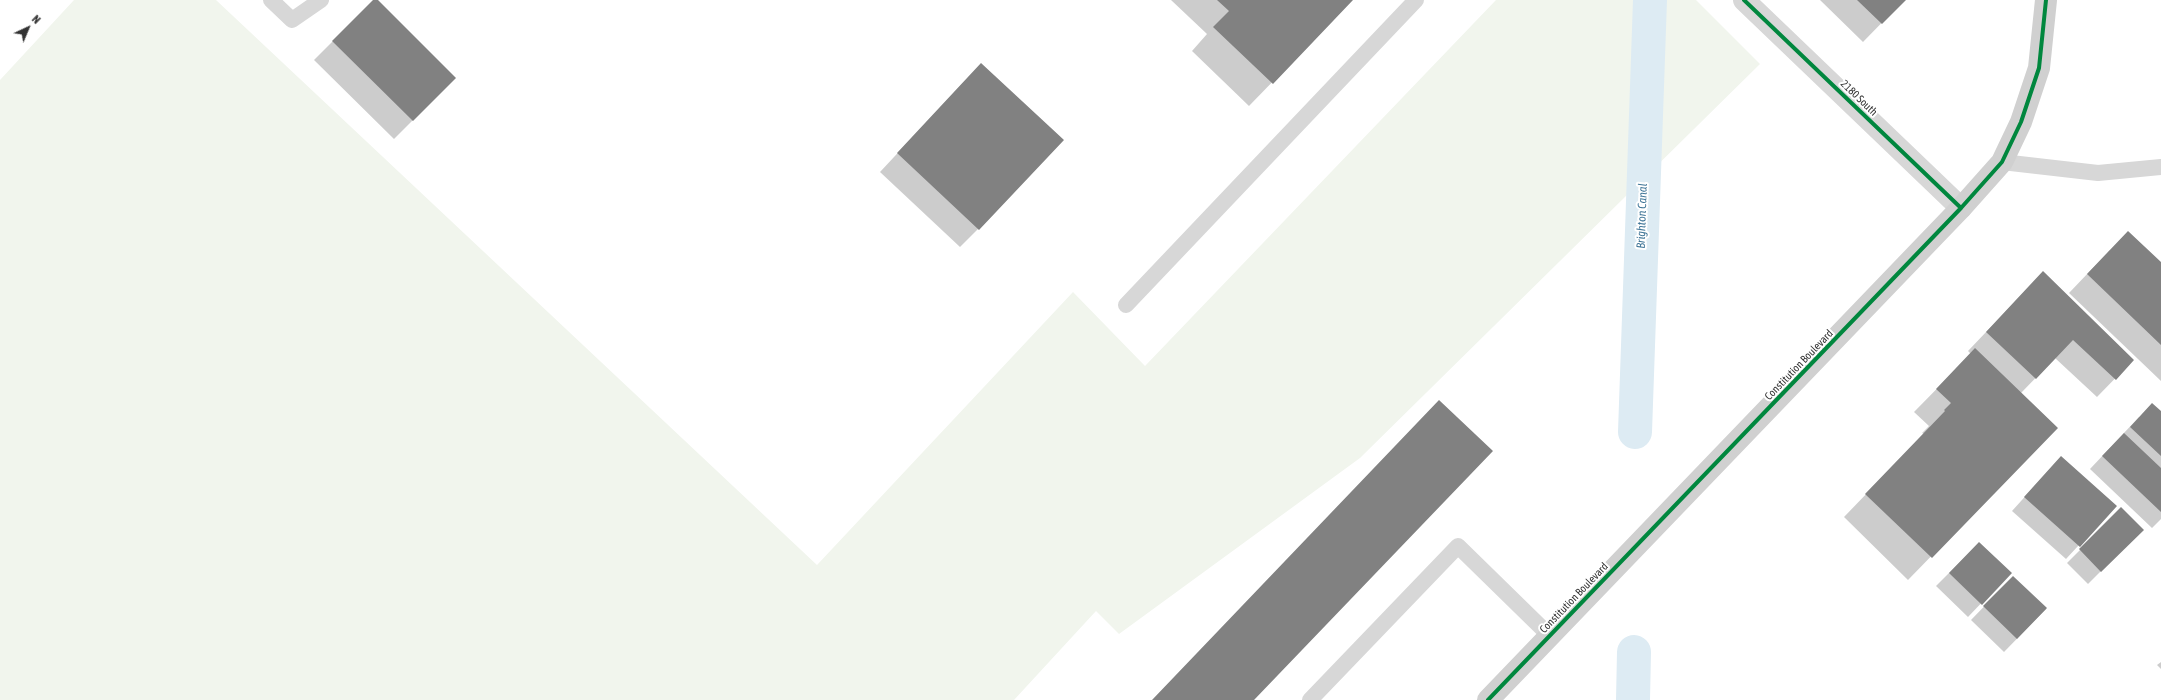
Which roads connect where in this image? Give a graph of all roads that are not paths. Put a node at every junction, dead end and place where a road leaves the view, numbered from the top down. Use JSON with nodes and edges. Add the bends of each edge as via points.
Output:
{"nodes":[{"id":1,"x":271,"y":0,"type":"edge"},
{"id":2,"x":321,"y":0,"type":"edge"},
{"id":3,"x":1416,"y":0,"type":"edge"},
{"id":4,"x":1744,"y":0,"type":"edge"},
{"id":5,"x":2046,"y":0,"type":"edge"},
{"id":6,"x":2002,"y":162,"type":"junction"},
{"id":7,"x":2161,"y":167,"type":"edge"},
{"id":8,"x":1961,"y":208,"type":"junction"},
{"id":9,"x":1126,"y":305,"type":"dead end"},
{"id":10,"x":1550,"y":636,"type":"junction"},
{"id":11,"x":1310,"y":700,"type":"edge"},
{"id":12,"x":1488,"y":700,"type":"edge"}],
"edges":[{"from":1,"to":2,"type":"lane","via":[[292,20]]},
{"from":3,"to":9,"type":"lane"},
{"from":4,"to":8,"type":"street","name":"2180 South"},
{"from":5,"to":6,"type":"street","name":"Constitution Boulevard","via":[[2039,68],[2022,122]]},
{"from":6,"to":7,"type":"lane","via":[[2098,173]]},
{"from":6,"to":8,"type":"street","name":"Constitution Boulevard"},
{"from":8,"to":10,"type":"street","name":"Constitution Boulevard"},
{"from":10,"to":11,"type":"lane","via":[[1458,546]]},
{"from":10,"to":12,"type":"street","name":"Constitution Boulevard"}]}
